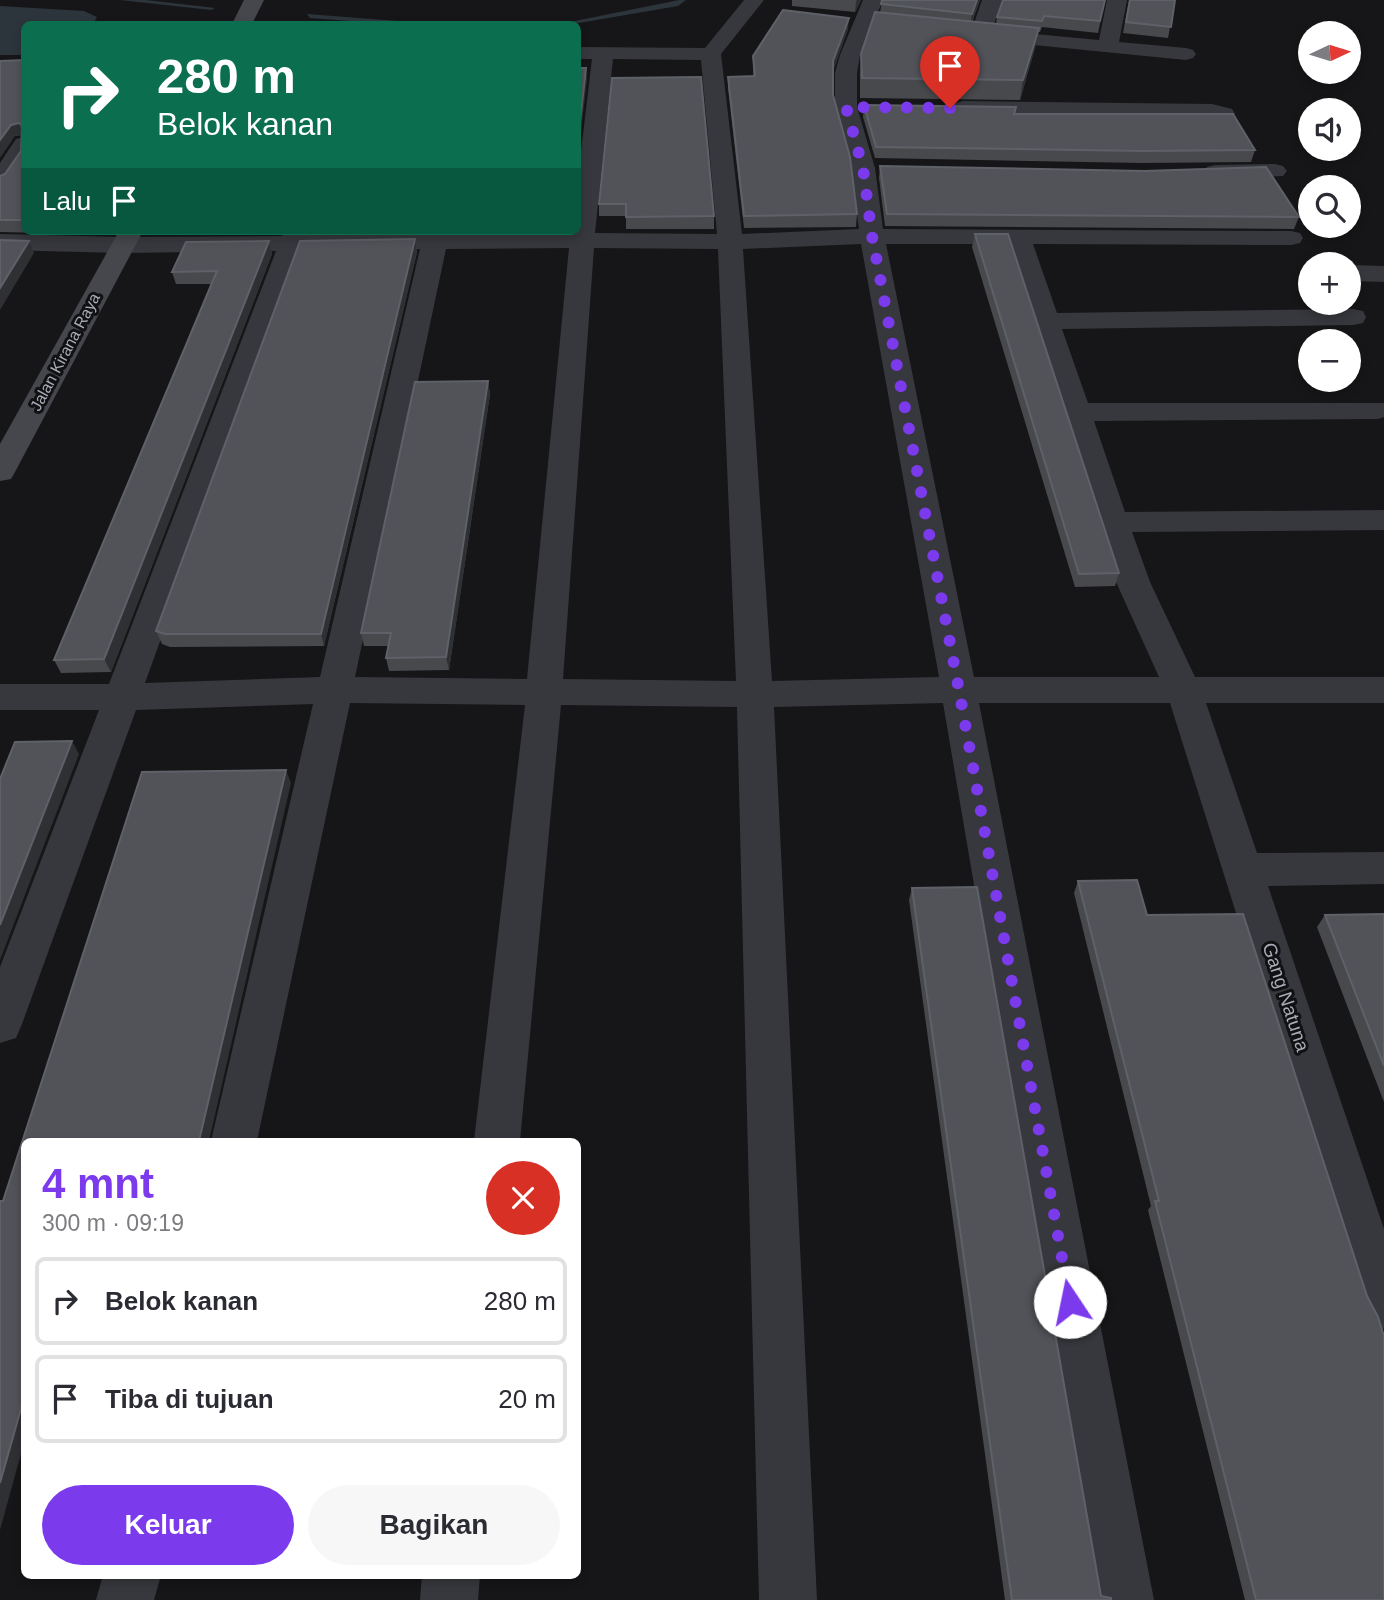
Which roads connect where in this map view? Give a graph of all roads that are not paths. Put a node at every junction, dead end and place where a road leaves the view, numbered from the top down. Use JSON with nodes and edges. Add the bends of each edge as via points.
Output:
{"nodes":[{"id":1,"x":873,"y":0,"type":"edge"},
{"id":2,"x":992,"y":0,"type":"edge"},
{"id":3,"x":1117,"y":0,"type":"edge"},
{"id":4,"x":751,"y":4,"type":"edge"},
{"id":5,"x":774,"y":12,"type":"dead end"},
{"id":6,"x":856,"y":21,"type":"junction"},
{"id":7,"x":889,"y":25,"type":"edge"},
{"id":8,"x":956,"y":32,"type":"edge"},
{"id":9,"x":980,"y":35,"type":"junction"},
{"id":10,"x":1108,"y":46,"type":"junction"},
{"id":11,"x":581,"y":53,"type":"edge"},
{"id":12,"x":603,"y":54,"type":"junction"},
{"id":13,"x":711,"y":54,"type":"junction"},
{"id":14,"x":1186,"y":54,"type":"dead end"},
{"id":15,"x":846,"y":107,"type":"junction"},
{"id":16,"x":873,"y":107,"type":"edge"},
{"id":17,"x":941,"y":108,"type":"edge"},
{"id":18,"x":1224,"y":114,"type":"edge"},
{"id":19,"x":21,"y":148,"type":"edge"},
{"id":20,"x":863,"y":168,"type":"junction"},
{"id":21,"x":890,"y":168,"type":"edge"},
{"id":22,"x":1275,"y":171,"type":"dead end"},
{"id":23,"x":1195,"y":172,"type":"edge"},
{"id":24,"x":0,"y":180,"type":"edge"},
{"id":25,"x":435,"y":236,"type":"edge"},
{"id":26,"x":872,"y":236,"type":"junction"},
{"id":27,"x":1018,"y":236,"type":"junction"},
{"id":28,"x":294,"y":237,"type":"edge"},
{"id":29,"x":127,"y":238,"type":"edge"},
{"id":30,"x":1291,"y":238,"type":"dead end"},
{"id":31,"x":582,"y":240,"type":"junction"},
{"id":32,"x":0,"y":242,"type":"edge"},
{"id":33,"x":730,"y":242,"type":"junction"},
{"id":34,"x":1361,"y":273,"type":"edge"},
{"id":35,"x":1384,"y":274,"type":"edge"},
{"id":36,"x":1353,"y":317,"type":"dead end"},
{"id":37,"x":1047,"y":321,"type":"junction"},
{"id":38,"x":1378,"y":410,"type":"dead end"},
{"id":39,"x":1077,"y":412,"type":"junction"},
{"id":40,"x":0,"y":472,"type":"edge"},
{"id":41,"x":1384,"y":520,"type":"edge"},
{"id":42,"x":1113,"y":522,"type":"junction"},
{"id":43,"x":334,"y":690,"type":"junction"},
{"id":44,"x":959,"y":690,"type":"junction"},
{"id":45,"x":1384,"y":690,"type":"edge"},
{"id":46,"x":544,"y":692,"type":"junction"},
{"id":47,"x":1184,"y":692,"type":"junction"},
{"id":48,"x":755,"y":694,"type":"junction"},
{"id":49,"x":0,"y":697,"type":"edge"},
{"id":50,"x":122,"y":697,"type":"junction"},
{"id":51,"x":1384,"y":868,"type":"edge"},
{"id":52,"x":1242,"y":870,"type":"junction"},
{"id":53,"x":0,"y":1024,"type":"edge"},
{"id":54,"x":235,"y":1138,"type":"edge"},
{"id":55,"x":497,"y":1138,"type":"edge"},
{"id":56,"x":1384,"y":1304,"type":"edge"},
{"id":57,"x":131,"y":1579,"type":"edge"},
{"id":58,"x":451,"y":1579,"type":"edge"},
{"id":59,"x":125,"y":1600,"type":"edge"},
{"id":60,"x":449,"y":1600,"type":"edge"},
{"id":61,"x":788,"y":1600,"type":"edge"},
{"id":62,"x":1125,"y":1600,"type":"edge"}],
"edges":[{"from":1,"to":6,"type":"street"},
{"from":2,"to":9,"type":"street"},
{"from":3,"to":10,"type":"street"},
{"from":4,"to":5,"type":"street"},
{"from":4,"to":13,"type":"street"},
{"from":6,"to":7,"type":"street"},
{"from":6,"to":15,"type":"street","via":[[846,73]]},
{"from":8,"to":9,"type":"street"},
{"from":9,"to":10,"type":"street"},
{"from":10,"to":14,"type":"street"},
{"from":11,"to":12,"type":"street"},
{"from":12,"to":13,"type":"street"},
{"from":12,"to":31,"type":"street"},
{"from":13,"to":33,"type":"street"},
{"from":15,"to":16,"type":"street"},
{"from":15,"to":20,"type":"street"},
{"from":17,"to":18,"type":"street"},
{"from":19,"to":24,"type":"street"},
{"from":20,"to":21,"type":"street"},
{"from":20,"to":26,"type":"street"},
{"from":22,"to":23,"type":"street"},
{"from":25,"to":28,"type":"street"},
{"from":25,"to":31,"type":"street"},
{"from":25,"to":43,"type":"street"},
{"from":26,"to":27,"type":"street"},
{"from":26,"to":33,"type":"street"},
{"from":26,"to":44,"type":"street"},
{"from":27,"to":30,"type":"street"},
{"from":27,"to":37,"type":"street","name":"Gang Natuna"},
{"from":28,"to":29,"type":"street"},
{"from":28,"to":50,"type":"street"},
{"from":29,"to":32,"type":"street"},
{"from":29,"to":40,"type":"street","name":"Jalan Kirana Raya"},
{"from":31,"to":33,"type":"street"},
{"from":31,"to":46,"type":"street"},
{"from":33,"to":48,"type":"street"},
{"from":34,"to":35,"type":"street"},
{"from":36,"to":37,"type":"street"},
{"from":37,"to":39,"type":"street","name":"Gang Natuna"},
{"from":38,"to":39,"type":"street"},
{"from":39,"to":42,"type":"street","name":"Gang Natuna"},
{"from":41,"to":42,"type":"street"},
{"from":42,"to":47,"type":"street","name":"Gang Natuna","via":[[1133,582]]},
{"from":43,"to":46,"type":"street"},
{"from":43,"to":50,"type":"street"},
{"from":43,"to":54,"type":"street"},
{"from":44,"to":47,"type":"street"},
{"from":44,"to":48,"type":"street"},
{"from":44,"to":62,"type":"street"},
{"from":45,"to":47,"type":"street"},
{"from":46,"to":48,"type":"street"},
{"from":46,"to":55,"type":"street"},
{"from":47,"to":52,"type":"street","name":"Gang Natuna"},
{"from":48,"to":61,"type":"street"},
{"from":49,"to":50,"type":"street"},
{"from":50,"to":53,"type":"street"},
{"from":51,"to":52,"type":"street"},
{"from":52,"to":56,"type":"street","name":"Gang Natuna"},
{"from":57,"to":59,"type":"street"},
{"from":58,"to":60,"type":"street"}]}
